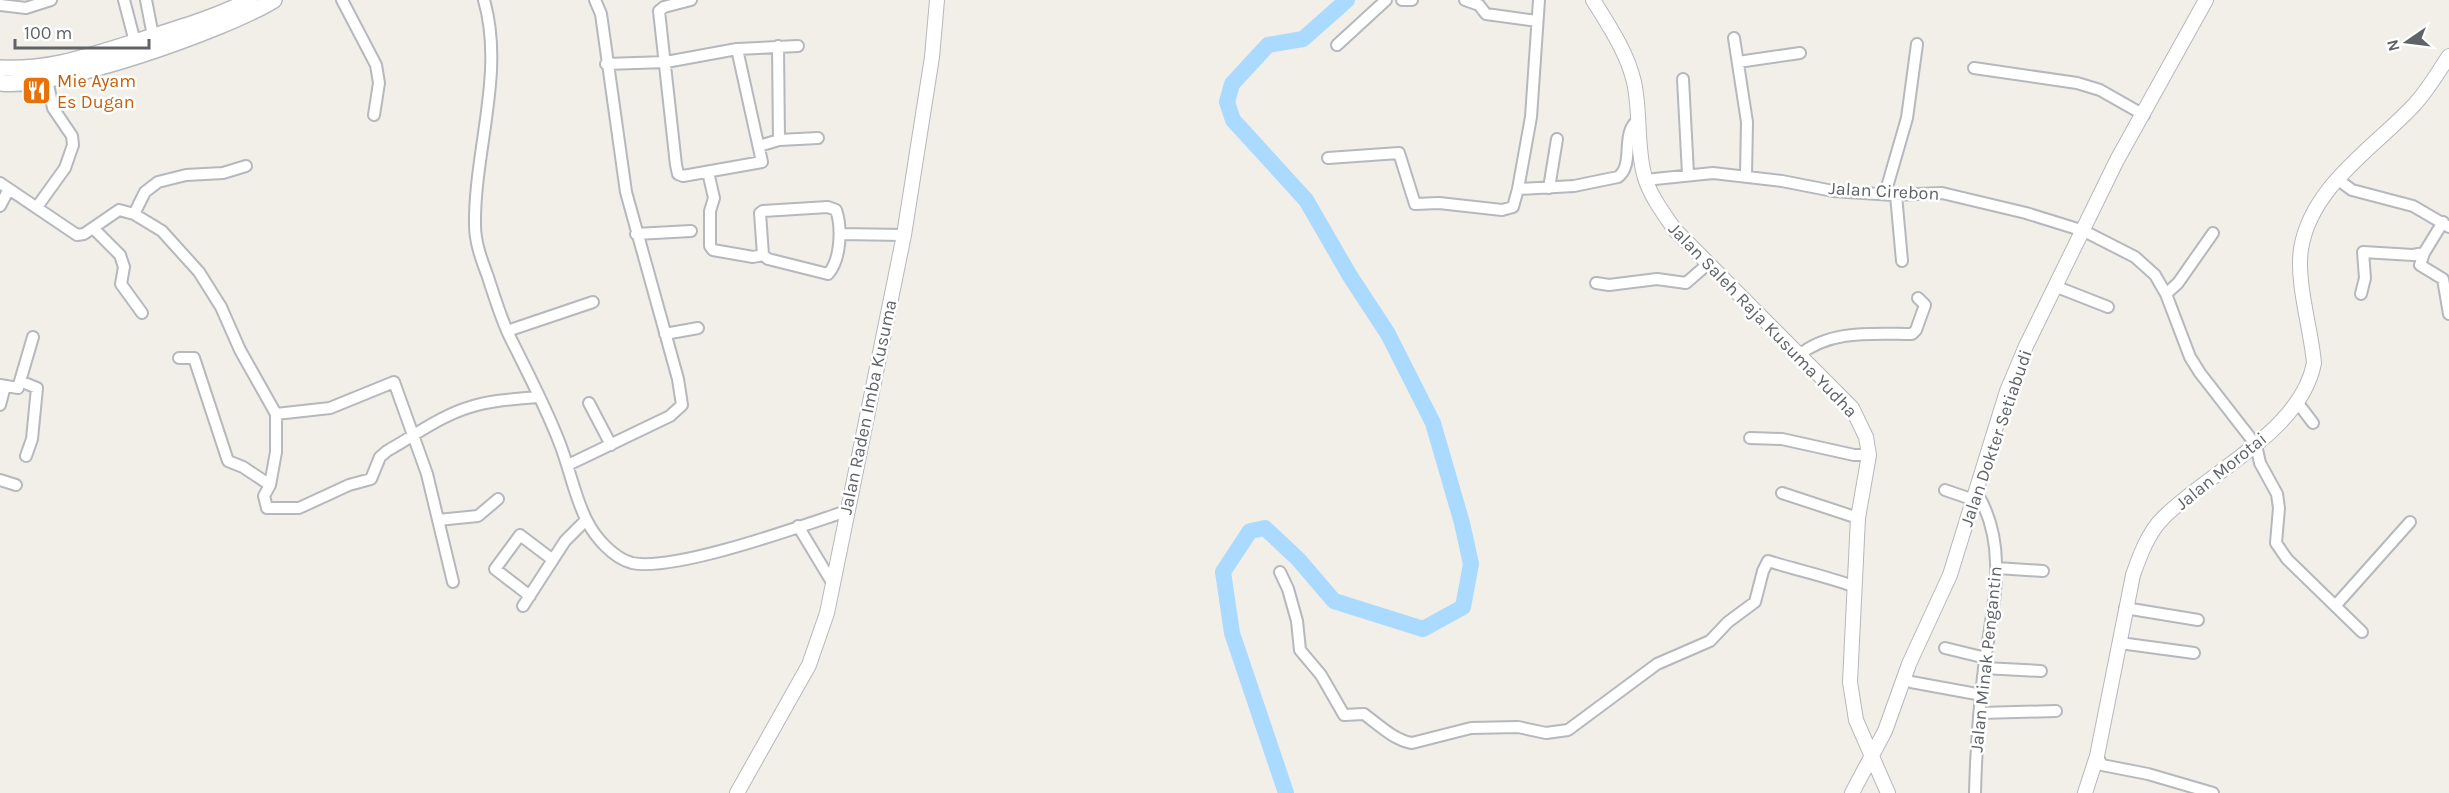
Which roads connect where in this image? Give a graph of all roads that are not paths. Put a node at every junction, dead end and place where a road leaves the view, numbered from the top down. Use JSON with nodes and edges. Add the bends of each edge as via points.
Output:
{"nodes":[{"id":1,"x":51,"y":0,"type":"edge"},
{"id":2,"x":124,"y":0,"type":"edge"},
{"id":3,"x":146,"y":0,"type":"edge"},
{"id":4,"x":250,"y":0,"type":"edge"},
{"id":5,"x":342,"y":0,"type":"edge"},
{"id":6,"x":484,"y":0,"type":"edge"},
{"id":7,"x":596,"y":0,"type":"edge"},
{"id":8,"x":691,"y":0,"type":"edge"},
{"id":9,"x":937,"y":0,"type":"edge"},
{"id":10,"x":1386,"y":0,"type":"edge"},
{"id":11,"x":1402,"y":0,"type":"edge"},
{"id":12,"x":1412,"y":0,"type":"edge"},
{"id":13,"x":1465,"y":0,"type":"edge"},
{"id":14,"x":1539,"y":0,"type":"edge"},
{"id":15,"x":1593,"y":0,"type":"edge"},
{"id":16,"x":2206,"y":0,"type":"edge"},
{"id":17,"x":272,"y":1,"type":"edge"},
{"id":18,"x":0,"y":5,"type":"edge"},
{"id":19,"x":233,"y":14,"type":"junction"},
{"id":20,"x":1537,"y":21,"type":"junction"},
{"id":21,"x":1734,"y":38,"type":"dead end"},
{"id":22,"x":135,"y":42,"type":"junction"},
{"id":23,"x":154,"y":42,"type":"junction"},
{"id":24,"x":1917,"y":44,"type":"dead end"},
{"id":25,"x":1337,"y":45,"type":"dead end"},
{"id":26,"x":778,"y":46,"type":"junction"},
{"id":27,"x":798,"y":46,"type":"dead end"},
{"id":28,"x":737,"y":50,"type":"junction"},
{"id":29,"x":1800,"y":53,"type":"dead end"},
{"id":30,"x":2449,"y":56,"type":"edge"},
{"id":31,"x":666,"y":62,"type":"junction"},
{"id":32,"x":1738,"y":62,"type":"junction"},
{"id":33,"x":606,"y":64,"type":"junction"},
{"id":34,"x":0,"y":68,"type":"edge"},
{"id":35,"x":1974,"y":68,"type":"dead end"},
{"id":36,"x":54,"y":74,"type":"junction"},
{"id":37,"x":1683,"y":79,"type":"dead end"},
{"id":38,"x":0,"y":83,"type":"edge"},
{"id":39,"x":374,"y":115,"type":"dead end"},
{"id":40,"x":2144,"y":115,"type":"junction"},
{"id":41,"x":1638,"y":120,"type":"junction"},
{"id":42,"x":818,"y":138,"type":"dead end"},
{"id":43,"x":1557,"y":139,"type":"dead end"},
{"id":44,"x":779,"y":140,"type":"junction"},
{"id":45,"x":759,"y":146,"type":"junction"},
{"id":46,"x":1328,"y":158,"type":"dead end"},
{"id":47,"x":246,"y":166,"type":"dead end"},
{"id":48,"x":708,"y":172,"type":"junction"},
{"id":49,"x":1688,"y":174,"type":"junction"},
{"id":50,"x":1746,"y":176,"type":"junction"},
{"id":51,"x":2337,"y":179,"type":"junction"},
{"id":52,"x":1645,"y":180,"type":"junction"},
{"id":53,"x":5,"y":186,"type":"edge"},
{"id":54,"x":1549,"y":188,"type":"junction"},
{"id":55,"x":1518,"y":189,"type":"junction"},
{"id":56,"x":1891,"y":195,"type":"junction"},
{"id":57,"x":0,"y":206,"type":"edge"},
{"id":58,"x":37,"y":207,"type":"junction"},
{"id":59,"x":134,"y":214,"type":"junction"},
{"id":60,"x":2446,"y":224,"type":"edge"},
{"id":61,"x":93,"y":228,"type":"junction"},
{"id":62,"x":691,"y":231,"type":"dead end"},
{"id":63,"x":2084,"y":231,"type":"junction"},
{"id":64,"x":636,"y":234,"type":"junction"},
{"id":65,"x":840,"y":234,"type":"junction"},
{"id":66,"x":2213,"y":234,"type":"dead end"},
{"id":67,"x":904,"y":235,"type":"junction"},
{"id":68,"x":2424,"y":253,"type":"junction"},
{"id":69,"x":763,"y":255,"type":"junction"},
{"id":70,"x":1902,"y":261,"type":"dead end"},
{"id":71,"x":1709,"y":263,"type":"junction"},
{"id":72,"x":1596,"y":283,"type":"dead end"},
{"id":73,"x":2057,"y":287,"type":"junction"},
{"id":74,"x":2166,"y":294,"type":"junction"},
{"id":75,"x":2361,"y":294,"type":"dead end"},
{"id":76,"x":1918,"y":298,"type":"dead end"},
{"id":77,"x":593,"y":302,"type":"dead end"},
{"id":78,"x":2108,"y":306,"type":"dead end"},
{"id":79,"x":142,"y":313,"type":"dead end"},
{"id":80,"x":2449,"y":314,"type":"edge"},
{"id":81,"x":698,"y":328,"type":"dead end"},
{"id":82,"x":507,"y":331,"type":"junction"},
{"id":83,"x":665,"y":334,"type":"junction"},
{"id":84,"x":33,"y":337,"type":"dead end"},
{"id":85,"x":1798,"y":356,"type":"junction"},
{"id":86,"x":179,"y":358,"type":"dead end"},
{"id":87,"x":20,"y":381,"type":"junction"},
{"id":88,"x":3,"y":386,"type":"edge"},
{"id":89,"x":539,"y":397,"type":"junction"},
{"id":90,"x":2297,"y":402,"type":"junction"},
{"id":91,"x":589,"y":403,"type":"dead end"},
{"id":92,"x":0,"y":405,"type":"edge"},
{"id":93,"x":276,"y":414,"type":"junction"},
{"id":94,"x":2313,"y":423,"type":"dead end"},
{"id":95,"x":414,"y":435,"type":"junction"},
{"id":96,"x":1750,"y":438,"type":"dead end"},
{"id":97,"x":611,"y":445,"type":"junction"},
{"id":98,"x":2256,"y":445,"type":"junction"},
{"id":99,"x":1869,"y":455,"type":"junction"},
{"id":100,"x":26,"y":456,"type":"dead end"},
{"id":101,"x":568,"y":465,"type":"junction"},
{"id":102,"x":0,"y":480,"type":"edge"},
{"id":103,"x":16,"y":485,"type":"dead end"},
{"id":104,"x":270,"y":485,"type":"junction"},
{"id":105,"x":1945,"y":490,"type":"dead end"},
{"id":106,"x":1782,"y":493,"type":"dead end"},
{"id":107,"x":1976,"y":496,"type":"junction"},
{"id":108,"x":498,"y":499,"type":"dead end"},
{"id":109,"x":847,"y":511,"type":"junction"},
{"id":110,"x":1858,"y":519,"type":"junction"},
{"id":111,"x":438,"y":520,"type":"junction"},
{"id":112,"x":586,"y":520,"type":"junction"},
{"id":113,"x":2410,"y":522,"type":"dead end"},
{"id":114,"x":798,"y":526,"type":"junction"},
{"id":115,"x":553,"y":560,"type":"junction"},
{"id":116,"x":1997,"y":568,"type":"junction"},
{"id":117,"x":2043,"y":571,"type":"dead end"},
{"id":118,"x":1280,"y":572,"type":"dead end"},
{"id":119,"x":453,"y":582,"type":"dead end"},
{"id":120,"x":833,"y":584,"type":"junction"},
{"id":121,"x":1853,"y":586,"type":"junction"},
{"id":122,"x":2336,"y":605,"type":"junction"},
{"id":123,"x":2126,"y":608,"type":"junction"},
{"id":124,"x":2198,"y":620,"type":"dead end"},
{"id":125,"x":2362,"y":632,"type":"dead end"},
{"id":126,"x":2120,"y":644,"type":"junction"},
{"id":127,"x":1946,"y":648,"type":"dead end"},
{"id":128,"x":2194,"y":653,"type":"dead end"},
{"id":129,"x":1985,"y":663,"type":"junction"},
{"id":130,"x":2041,"y":671,"type":"dead end"},
{"id":131,"x":1911,"y":682,"type":"dead end"},
{"id":132,"x":1982,"y":695,"type":"junction"},
{"id":133,"x":2056,"y":711,"type":"dead end"},
{"id":134,"x":1980,"y":713,"type":"junction"},
{"id":135,"x":2097,"y":756,"type":"junction"},
{"id":136,"x":1872,"y":758,"type":"junction"},
{"id":137,"x":2183,"y":789,"type":"edge"},
{"id":138,"x":737,"y":793,"type":"edge"},
{"id":139,"x":1852,"y":793,"type":"edge"},
{"id":140,"x":1888,"y":793,"type":"edge"},
{"id":141,"x":1975,"y":793,"type":"edge"},
{"id":142,"x":2085,"y":793,"type":"edge"},
{"id":143,"x":2213,"y":793,"type":"edge"}],
"edges":[{"from":1,"to":18,"type":"street","via":[[26,8]]},
{"from":2,"to":22,"type":"street"},
{"from":3,"to":23,"type":"street"},
{"from":4,"to":19,"type":"main road"},
{"from":5,"to":39,"type":"street","via":[[376,65],[379,83]]},
{"from":6,"to":82,"type":"street","via":[[492,52],[474,227]]},
{"from":7,"to":33,"type":"street"},
{"from":8,"to":31,"type":"street","via":[[659,11]]},
{"from":9,"to":67,"type":"street","name":"Jalan Raden Imba Kusuma"},
{"from":10,"to":25,"type":"street"},
{"from":11,"to":12,"type":"street"},
{"from":13,"to":20,"type":"street","via":[[1479,5],[1486,14]]},
{"from":14,"to":20,"type":"street"},
{"from":15,"to":41,"type":"street","name":"Jalan Saleh Raja Kusuma Yudha","via":[[1629,63]]},
{"from":16,"to":40,"type":"street","name":"Jalan Dokter Setiabudi"},
{"from":17,"to":19,"type":"main road"},
{"from":19,"to":23,"type":"main road"},
{"from":20,"to":55,"type":"street","via":[[1531,117]]},
{"from":21,"to":32,"type":"street"},
{"from":22,"to":23,"type":"main road"},
{"from":22,"to":36,"type":"main road"},
{"from":23,"to":36,"type":"main road"},
{"from":24,"to":56,"type":"street"},
{"from":26,"to":27,"type":"street"},
{"from":26,"to":28,"type":"street"},
{"from":26,"to":44,"type":"street"},
{"from":28,"to":31,"type":"street"},
{"from":28,"to":45,"type":"street"},
{"from":29,"to":32,"type":"street"},
{"from":30,"to":51,"type":"street","name":"Jalan Morotai","via":[[2416,103]]},
{"from":31,"to":33,"type":"street"},
{"from":31,"to":48,"type":"street","via":[[678,174]]},
{"from":32,"to":50,"type":"street","via":[[1748,130]]},
{"from":33,"to":64,"type":"street"},
{"from":34,"to":36,"type":"main road"},
{"from":35,"to":40,"type":"street","via":[[2077,83],[2100,90]]},
{"from":36,"to":38,"type":"main road","via":[[24,85]]},
{"from":36,"to":58,"type":"street","via":[[54,108],[72,136],[73,145],[65,168]]},
{"from":37,"to":49,"type":"street"},
{"from":40,"to":63,"type":"street","name":"Jalan Dokter Setiabudi","via":[[2117,160]]},
{"from":41,"to":52,"type":"street","name":"Jalan Saleh Raja Kusuma Yudha"},
{"from":41,"to":54,"type":"street","via":[[1629,137],[1623,174]]},
{"from":42,"to":44,"type":"street"},
{"from":43,"to":54,"type":"street"},
{"from":44,"to":45,"type":"street"},
{"from":45,"to":48,"type":"street","via":[[759,164]]},
{"from":46,"to":55,"type":"street","via":[[1399,153],[1413,202],[1418,205],[1439,203],[1502,210],[1513,207]]},
{"from":47,"to":59,"type":"street","via":[[158,182],[145,192]]},
{"from":48,"to":69,"type":"street","via":[[714,198],[710,246],[722,252]]},
{"from":49,"to":50,"type":"street","name":"Jalan Cirebon"},
{"from":49,"to":52,"type":"street","name":"Jalan Cirebon"},
{"from":50,"to":56,"type":"street","name":"Jalan Cirebon","via":[[1833,191]]},
{"from":51,"to":60,"type":"street","via":[[2352,190],[2413,206]]},
{"from":51,"to":90,"type":"street","name":"Jalan Morotai","via":[[2316,209],[2301,249],[2314,363]]},
{"from":52,"to":71,"type":"street","name":"Jalan Saleh Raja Kusuma Yudha","via":[[1675,230]]},
{"from":53,"to":57,"type":"street"},
{"from":53,"to":58,"type":"street"},
{"from":54,"to":55,"type":"street"},
{"from":56,"to":63,"type":"street","name":"Jalan Cirebon","via":[[1942,193]]},
{"from":56,"to":70,"type":"street"},
{"from":58,"to":61,"type":"street","via":[[76,235]]},
{"from":59,"to":61,"type":"street","via":[[119,210]]},
{"from":59,"to":93,"type":"street","via":[[162,231],[199,272]]},
{"from":60,"to":68,"type":"street"},
{"from":61,"to":79,"type":"street","via":[[120,255],[124,267],[120,284]]},
{"from":62,"to":64,"type":"street"},
{"from":63,"to":73,"type":"street","name":"Jalan Dokter Setiabudi"},
{"from":63,"to":74,"type":"street","name":"Jalan Cirebon","via":[[2135,256]]},
{"from":64,"to":83,"type":"street"},
{"from":65,"to":67,"type":"street"},
{"from":65,"to":69,"type":"street","via":[[828,274]]},
{"from":65,"to":69,"type":"street","via":[[836,210],[828,207],[763,211],[759,221]]},
{"from":66,"to":74,"type":"street"},
{"from":67,"to":109,"type":"street","name":"Jalan Raden Imba Kusuma"},
{"from":68,"to":75,"type":"street","via":[[2363,252],[2365,278]]},
{"from":68,"to":80,"type":"street","via":[[2420,265],[2443,279]]},
{"from":71,"to":72,"type":"street","via":[[1686,283],[1657,279]]},
{"from":71,"to":85,"type":"street","name":"Jalan Saleh Raja Kusuma Yudha"},
{"from":73,"to":78,"type":"street"},
{"from":73,"to":107,"type":"street","name":"Jalan Dokter Setiabudi","via":[[2007,391]]},
{"from":74,"to":98,"type":"street","name":"Jalan Cirebon","via":[[2190,357]]},
{"from":76,"to":85,"type":"street","via":[[1925,304],[1912,334],[1850,334]]},
{"from":77,"to":82,"type":"street"},
{"from":81,"to":83,"type":"street"},
{"from":82,"to":89,"type":"street"},
{"from":83,"to":97,"type":"street","via":[[682,405],[670,416]]},
{"from":84,"to":87,"type":"street"},
{"from":85,"to":99,"type":"street","name":"Jalan Saleh Raja Kusuma Yudha","via":[[1852,408],[1866,437]]},
{"from":86,"to":104,"type":"street","via":[[194,358],[228,461]]},
{"from":87,"to":88,"type":"street","via":[[16,389]]},
{"from":87,"to":100,"type":"street","via":[[37,388],[32,439]]},
{"from":88,"to":92,"type":"street"},
{"from":89,"to":95,"type":"street","via":[[469,407]]},
{"from":89,"to":101,"type":"street"},
{"from":90,"to":94,"type":"street"},
{"from":90,"to":98,"type":"street","name":"Jalan Morotai"},
{"from":91,"to":97,"type":"street"},
{"from":93,"to":95,"type":"street","via":[[330,408],[394,382]]},
{"from":93,"to":104,"type":"street","via":[[276,452]]},
{"from":95,"to":104,"type":"street","via":[[380,457],[371,479],[299,508],[267,508],[264,496]]},
{"from":95,"to":111,"type":"street"},
{"from":96,"to":99,"type":"street","via":[[1782,439]]},
{"from":97,"to":101,"type":"street"},
{"from":98,"to":122,"type":"street","name":"Jalan Cirebon","via":[[2260,464],[2277,494],[2276,543],[2286,559]]},
{"from":98,"to":123,"type":"street","name":"Jalan Morotai","via":[[2163,518],[2142,550]]},
{"from":99,"to":110,"type":"street","name":"Jalan Saleh Raja Kusuma Yudha"},
{"from":101,"to":112,"type":"street"},
{"from":102,"to":103,"type":"street"},
{"from":105,"to":107,"type":"street"},
{"from":106,"to":110,"type":"street"},
{"from":107,"to":116,"type":"street","name":"Jalan Minak Pengantin","via":[[1991,521]]},
{"from":107,"to":136,"type":"street","name":"Jalan Dokter Setiabudi","via":[[1950,575]]},
{"from":108,"to":111,"type":"street","via":[[478,516]]},
{"from":109,"to":114,"type":"street"},
{"from":109,"to":120,"type":"street","name":"Jalan Raden Imba Kusuma"},
{"from":110,"to":121,"type":"street","name":"Jalan Saleh Raja Kusuma Yudha"},
{"from":111,"to":119,"type":"street"},
{"from":112,"to":114,"type":"street","via":[[618,556],[643,564],[693,557]]},
{"from":112,"to":115,"type":"street"},
{"from":113,"to":122,"type":"street"},
{"from":114,"to":120,"type":"street"},
{"from":115,"to":115,"type":"street","via":[[527,601],[495,569],[520,535]]},
{"from":116,"to":117,"type":"street"},
{"from":116,"to":129,"type":"street","name":"Jalan Minak Pengantin"},
{"from":118,"to":121,"type":"street","via":[[1297,621],[1300,650],[1321,675],[1344,715],[1364,714],[1404,742],[1412,743],[1471,728],[1518,727],[1546,733],[1568,730],[1657,664],[1710,641],[1755,603],[1768,561]]},
{"from":120,"to":138,"type":"street","name":"Jalan Raden Imba Kusuma","via":[[809,665]]},
{"from":121,"to":136,"type":"street","name":"Jalan Saleh Raja Kusuma Yudha","via":[[1851,682],[1856,720]]},
{"from":122,"to":125,"type":"street","name":"Jalan Cirebon"},
{"from":123,"to":124,"type":"street"},
{"from":123,"to":126,"type":"street","name":"Jalan Morotai"},
{"from":126,"to":128,"type":"street"},
{"from":126,"to":135,"type":"street","name":"Jalan Morotai"},
{"from":127,"to":129,"type":"street"},
{"from":129,"to":130,"type":"street"},
{"from":129,"to":132,"type":"street","name":"Jalan Minak Pengantin"},
{"from":131,"to":132,"type":"street"},
{"from":132,"to":134,"type":"street","name":"Jalan Minak Pengantin"},
{"from":133,"to":134,"type":"street"},
{"from":134,"to":141,"type":"street","name":"Jalan Minak Pengantin"},
{"from":135,"to":137,"type":"street","via":[[2102,765]]},
{"from":135,"to":142,"type":"street","name":"Jalan Morotai"},
{"from":136,"to":139,"type":"street","name":"Jalan Dokter Setiabudi"},
{"from":136,"to":140,"type":"street","name":"Jalan Saleh Raja Kusuma Yudha"},
{"from":137,"to":143,"type":"street"}]}
